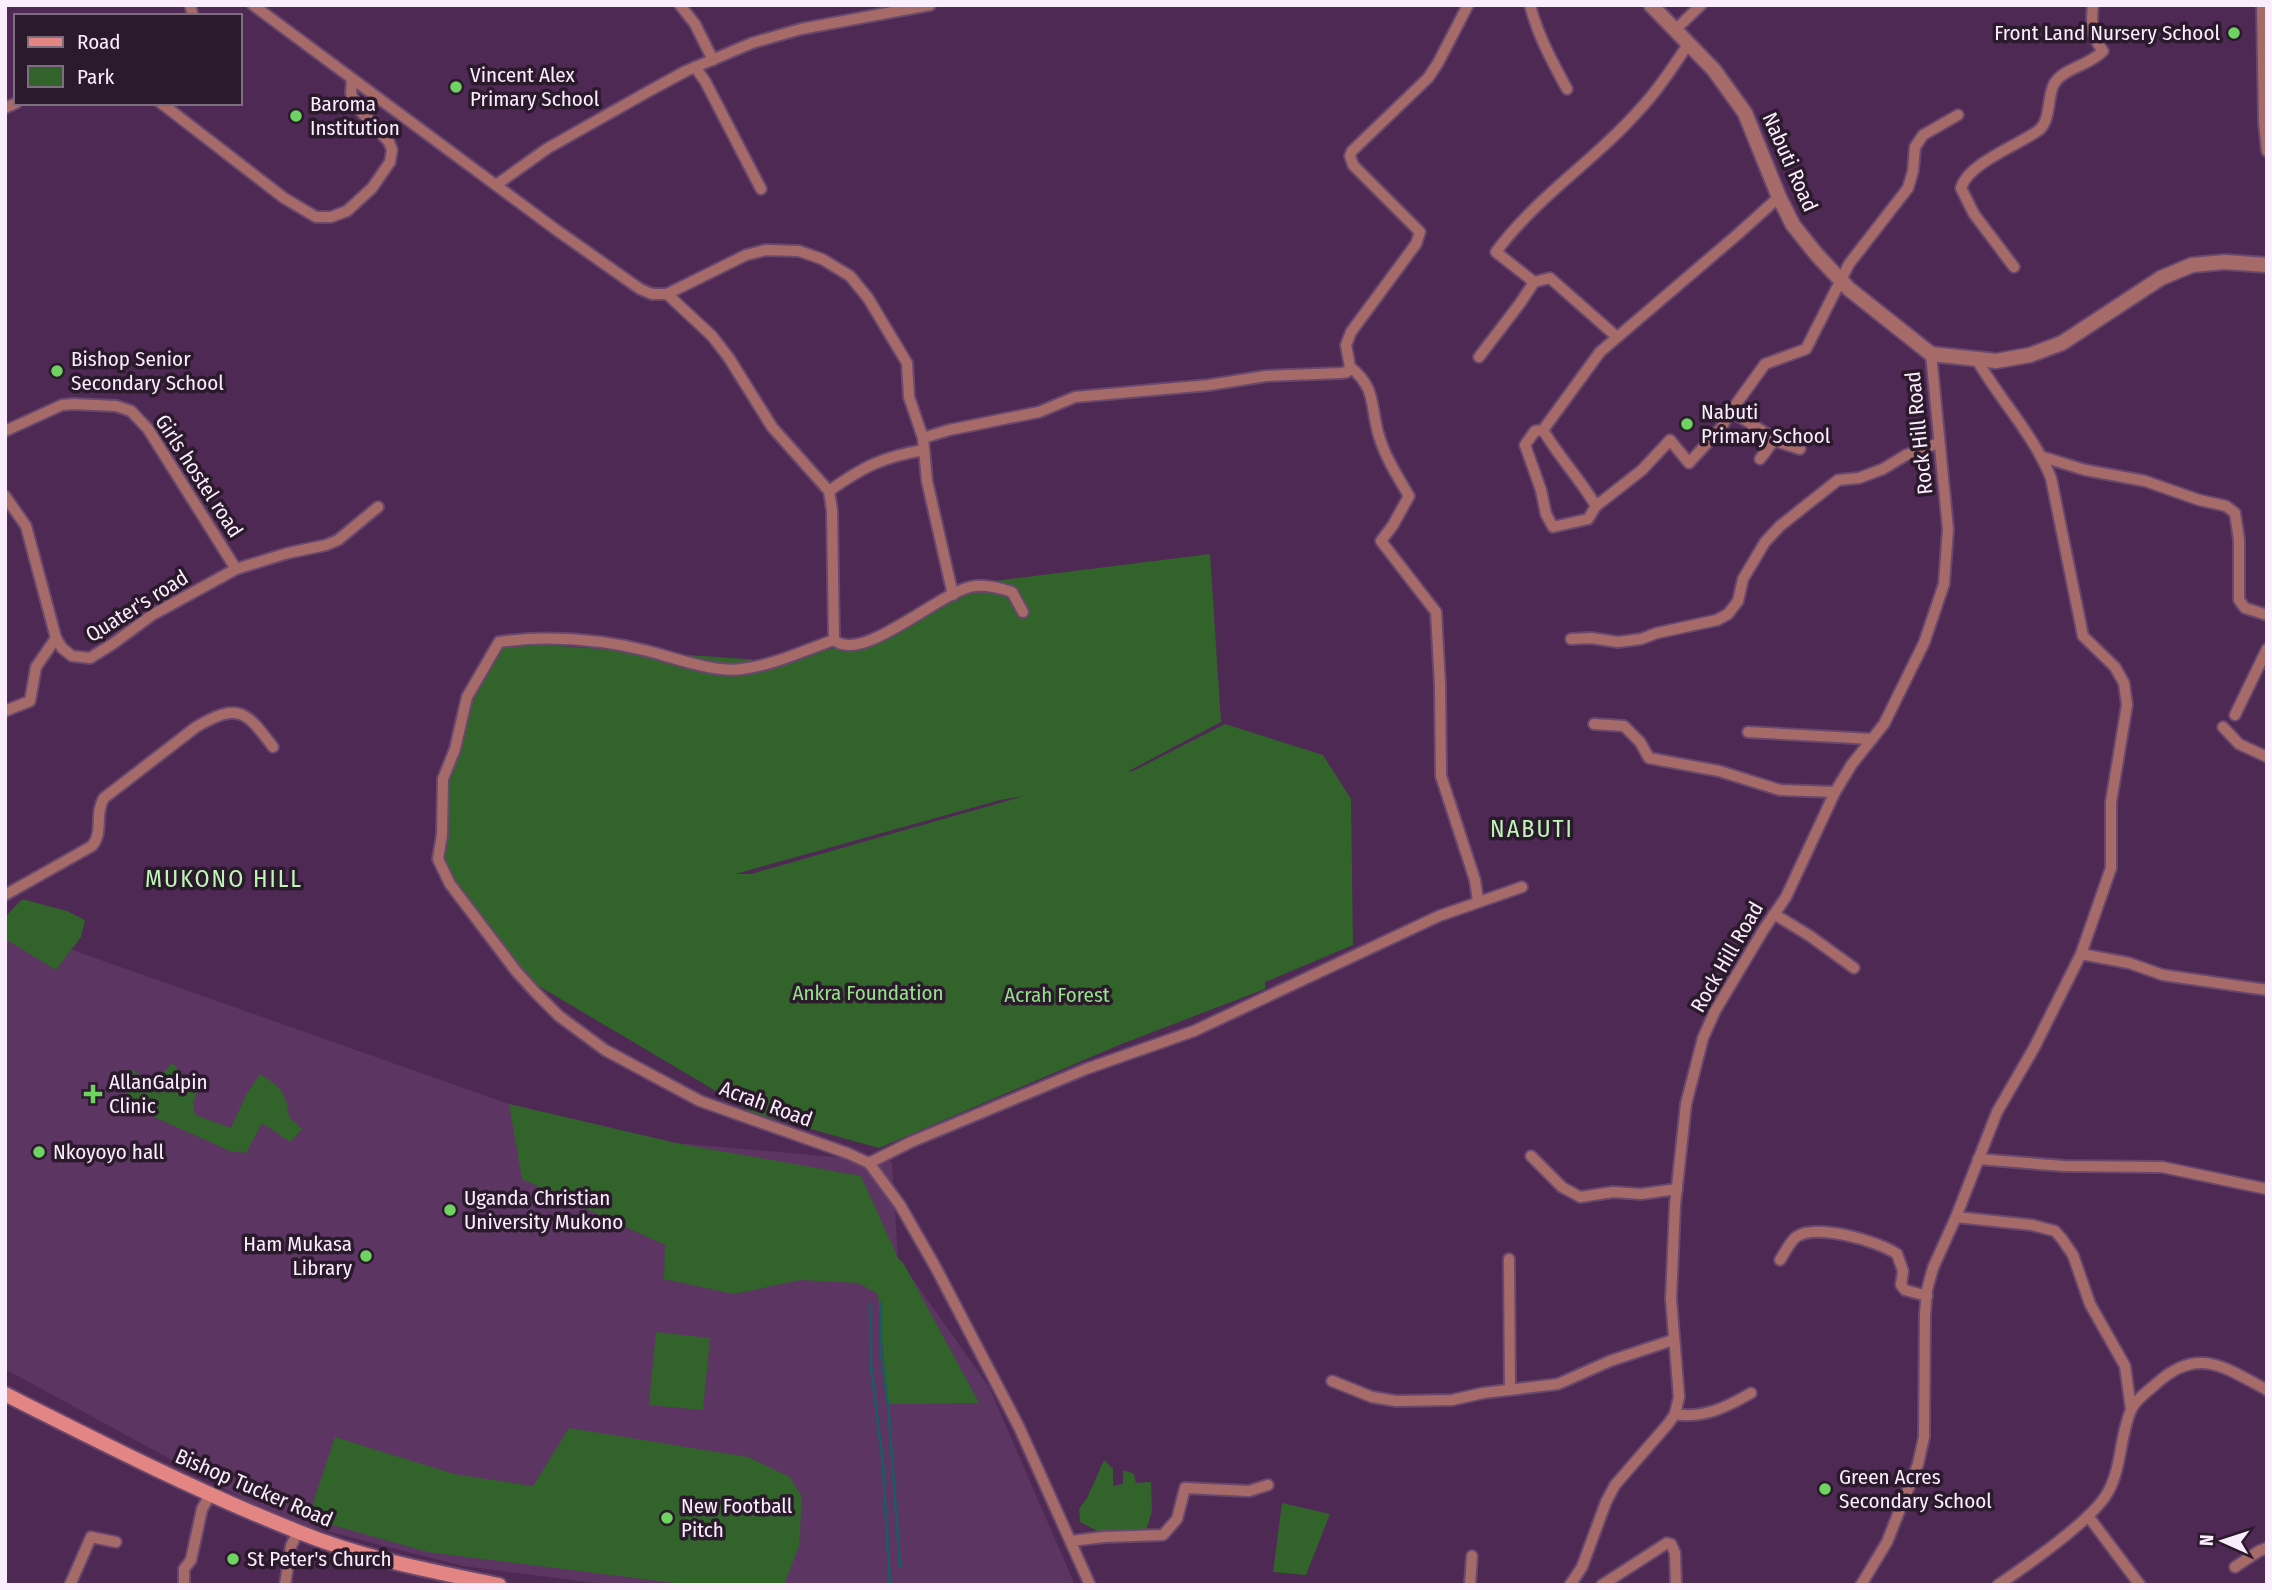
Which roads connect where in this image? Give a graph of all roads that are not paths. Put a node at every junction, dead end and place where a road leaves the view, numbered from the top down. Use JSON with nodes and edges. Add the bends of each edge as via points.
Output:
{"nodes":[{"id":1,"x":253,"y":5,"type":"edge"},
{"id":2,"x":680,"y":5,"type":"edge"},
{"id":3,"x":930,"y":5,"type":"edge"},
{"id":4,"x":1468,"y":5,"type":"edge"},
{"id":5,"x":1530,"y":5,"type":"edge"},
{"id":6,"x":1651,"y":5,"type":"edge"},
{"id":7,"x":1701,"y":5,"type":"edge"},
{"id":8,"x":2093,"y":5,"type":"edge"},
{"id":9,"x":2262,"y":5,"type":"edge"},
{"id":10,"x":1676,"y":29,"type":"junction"},
{"id":11,"x":1689,"y":43,"type":"junction"},
{"id":12,"x":713,"y":60,"type":"junction"},
{"id":13,"x":695,"y":67,"type":"junction"},
{"id":14,"x":352,"y":79,"type":"junction"},
{"id":15,"x":1567,"y":89,"type":"dead end"},
{"id":16,"x":164,"y":105,"type":"edge"},
{"id":17,"x":1958,"y":115,"type":"dead end"},
{"id":18,"x":2267,"y":151,"type":"edge"},
{"id":19,"x":496,"y":185,"type":"junction"},
{"id":20,"x":761,"y":189,"type":"dead end"},
{"id":21,"x":1779,"y":197,"type":"junction"},
{"id":22,"x":2267,"y":265,"type":"edge"},
{"id":23,"x":2014,"y":267,"type":"dead end"},
{"id":24,"x":1841,"y":280,"type":"junction"},
{"id":25,"x":1534,"y":282,"type":"junction"},
{"id":26,"x":667,"y":294,"type":"junction"},
{"id":27,"x":1617,"y":337,"type":"junction"},
{"id":28,"x":1931,"y":354,"type":"junction"},
{"id":29,"x":1479,"y":357,"type":"dead end"},
{"id":30,"x":1977,"y":360,"type":"junction"},
{"id":31,"x":1350,"y":367,"type":"junction"},
{"id":32,"x":1731,"y":411,"type":"junction"},
{"id":33,"x":1543,"y":430,"type":"junction"},
{"id":34,"x":5,"y":431,"type":"edge"},
{"id":35,"x":923,"y":438,"type":"junction"},
{"id":36,"x":1775,"y":439,"type":"junction"},
{"id":37,"x":1939,"y":443,"type":"junction"},
{"id":38,"x":1800,"y":449,"type":"dead end"},
{"id":39,"x":924,"y":450,"type":"junction"},
{"id":40,"x":2043,"y":457,"type":"junction"},
{"id":41,"x":1760,"y":459,"type":"dead end"},
{"id":42,"x":829,"y":491,"type":"junction"},
{"id":43,"x":5,"y":496,"type":"edge"},
{"id":44,"x":378,"y":506,"type":"dead end"},
{"id":45,"x":1596,"y":506,"type":"junction"},
{"id":46,"x":236,"y":569,"type":"junction"},
{"id":47,"x":953,"y":595,"type":"junction"},
{"id":48,"x":1023,"y":612,"type":"dead end"},
{"id":49,"x":2267,"y":615,"type":"edge"},
{"id":50,"x":56,"y":638,"type":"junction"},
{"id":51,"x":1571,"y":639,"type":"dead end"},
{"id":52,"x":834,"y":640,"type":"junction"},
{"id":53,"x":2267,"y":649,"type":"edge"},
{"id":54,"x":5,"y":711,"type":"edge"},
{"id":55,"x":2235,"y":715,"type":"dead end"},
{"id":56,"x":1594,"y":724,"type":"dead end"},
{"id":57,"x":2223,"y":727,"type":"dead end"},
{"id":58,"x":1748,"y":732,"type":"dead end"},
{"id":59,"x":1872,"y":739,"type":"junction"},
{"id":60,"x":273,"y":747,"type":"dead end"},
{"id":61,"x":2267,"y":757,"type":"edge"},
{"id":62,"x":1835,"y":792,"type":"junction"},
{"id":63,"x":1522,"y":887,"type":"dead end"},
{"id":64,"x":5,"y":895,"type":"edge"},
{"id":65,"x":1478,"y":901,"type":"junction"},
{"id":66,"x":1774,"y":914,"type":"junction"},
{"id":67,"x":2081,"y":954,"type":"junction"},
{"id":68,"x":1854,"y":968,"type":"dead end"},
{"id":69,"x":2267,"y":990,"type":"edge"},
{"id":70,"x":1531,"y":1156,"type":"dead end"},
{"id":71,"x":1978,"y":1159,"type":"junction"},
{"id":72,"x":869,"y":1163,"type":"junction"},
{"id":73,"x":1677,"y":1189,"type":"junction"},
{"id":74,"x":2267,"y":1189,"type":"edge"},
{"id":75,"x":1956,"y":1217,"type":"junction"},
{"id":76,"x":1509,"y":1259,"type":"dead end"},
{"id":77,"x":1780,"y":1260,"type":"dead end"},
{"id":78,"x":1927,"y":1296,"type":"junction"},
{"id":79,"x":1673,"y":1340,"type":"junction"},
{"id":80,"x":1332,"y":1381,"type":"dead end"},
{"id":81,"x":1510,"y":1390,"type":"junction"},
{"id":82,"x":2267,"y":1390,"type":"edge"},
{"id":83,"x":1751,"y":1393,"type":"dead end"},
{"id":84,"x":5,"y":1394,"type":"edge"},
{"id":85,"x":2131,"y":1409,"type":"junction"},
{"id":86,"x":1675,"y":1414,"type":"junction"},
{"id":87,"x":1268,"y":1485,"type":"dead end"},
{"id":88,"x":210,"y":1495,"type":"junction"},
{"id":89,"x":2088,"y":1516,"type":"junction"},
{"id":90,"x":298,"y":1532,"type":"junction"},
{"id":91,"x":1071,"y":1541,"type":"junction"},
{"id":92,"x":116,"y":1542,"type":"dead end"},
{"id":93,"x":2267,"y":1548,"type":"edge"},
{"id":94,"x":1472,"y":1556,"type":"dead end"},
{"id":95,"x":2235,"y":1567,"type":"dead end"},
{"id":96,"x":454,"y":1580,"type":"edge"},
{"id":97,"x":70,"y":1585,"type":"edge"},
{"id":98,"x":184,"y":1585,"type":"edge"},
{"id":99,"x":285,"y":1585,"type":"edge"},
{"id":100,"x":499,"y":1585,"type":"edge"},
{"id":101,"x":1090,"y":1585,"type":"edge"},
{"id":102,"x":1470,"y":1585,"type":"edge"},
{"id":103,"x":1570,"y":1585,"type":"edge"},
{"id":104,"x":1602,"y":1585,"type":"edge"},
{"id":105,"x":1676,"y":1585,"type":"edge"},
{"id":106,"x":1861,"y":1585,"type":"edge"},
{"id":107,"x":1998,"y":1585,"type":"edge"},
{"id":108,"x":2140,"y":1585,"type":"edge"}],
"edges":[{"from":1,"to":14,"type":"street"},
{"from":2,"to":12,"type":"street"},
{"from":3,"to":12,"type":"street","via":[[781,34]]},
{"from":4,"to":31,"type":"street","via":[[1428,78],[1350,156],[1353,165],[1420,232],[1416,244],[1351,332],[1346,345]]},
{"from":5,"to":15,"type":"street","via":[[1536,29]]},
{"from":6,"to":10,"type":"street","name":"Nabuti Road"},
{"from":7,"to":10,"type":"street"},
{"from":8,"to":23,"type":"street","via":[[2091,24],[2096,44],[2103,51],[2061,75],[2053,85],[2041,129],[1973,170],[1961,188]]},
{"from":9,"to":18,"type":"street"},
{"from":10,"to":11,"type":"street","name":"Nabuti Road"},
{"from":11,"to":21,"type":"street","name":"Nabuti Road","via":[[1745,113]]},
{"from":11,"to":25,"type":"street","via":[[1640,110],[1548,194],[1496,252]]},
{"from":12,"to":13,"type":"street"},
{"from":13,"to":19,"type":"street","via":[[548,148]]},
{"from":13,"to":20,"type":"street"},
{"from":14,"to":16,"type":"street","via":[[352,99],[392,150],[390,162],[372,188],[346,211],[331,217],[316,217],[284,198]]},
{"from":14,"to":19,"type":"street"},
{"from":17,"to":24,"type":"street","via":[[1923,135],[1915,147],[1908,188]]},
{"from":19,"to":26,"type":"street","via":[[640,289]]},
{"from":21,"to":24,"type":"street","name":"Nabuti Road","via":[[1793,225]]},
{"from":21,"to":27,"type":"street"},
{"from":22,"to":30,"type":"street","via":[[2192,265],[2161,278],[2062,343],[2030,355]]},
{"from":24,"to":28,"type":"street","name":"Nabuti Road"},
{"from":24,"to":32,"type":"street","via":[[1806,349],[1765,364]]},
{"from":25,"to":27,"type":"street","via":[[1550,278]]},
{"from":25,"to":29,"type":"street"},
{"from":26,"to":35,"type":"street","via":[[757,251],[799,251],[840,268],[868,298],[907,363],[909,397]]},
{"from":26,"to":42,"type":"street","via":[[712,337],[772,427]]},
{"from":27,"to":33,"type":"street","via":[[1600,352]]},
{"from":28,"to":30,"type":"street"},
{"from":28,"to":37,"type":"street","name":"Rock Hill Road"},
{"from":30,"to":40,"type":"street"},
{"from":31,"to":35,"type":"street","via":[[1347,373],[1266,376],[1075,397],[1039,412]]},
{"from":31,"to":65,"type":"street","via":[[1367,385],[1379,437],[1409,496],[1381,541],[1436,612],[1441,776]]},
{"from":32,"to":36,"type":"street"},
{"from":32,"to":45,"type":"street","via":[[1689,463],[1671,440]]},
{"from":33,"to":45,"type":"street"},
{"from":33,"to":45,"type":"street","via":[[1535,431],[1525,445],[1553,527],[1588,519]]},
{"from":34,"to":46,"type":"street","name":"Girls hostel road","via":[[62,405],[116,406],[131,411],[148,429]]},
{"from":35,"to":39,"type":"street"},
{"from":36,"to":38,"type":"street"},
{"from":36,"to":41,"type":"street"},
{"from":37,"to":51,"type":"street","via":[[1859,478],[1838,480],[1780,526],[1743,579],[1738,601],[1717,620],[1619,642]]},
{"from":37,"to":59,"type":"street","name":"Rock Hill Road","via":[[1948,529],[1944,584],[1924,643]]},
{"from":39,"to":42,"type":"street","via":[[861,468]]},
{"from":39,"to":47,"type":"street"},
{"from":40,"to":49,"type":"street","via":[[2226,506],[2235,513],[2239,540],[2239,600],[2245,608]]},
{"from":40,"to":67,"type":"street","via":[[2083,636],[2115,667],[2124,683],[2127,705],[2111,802],[2111,868]]},
{"from":42,"to":52,"type":"street"},
{"from":43,"to":50,"type":"street","name":"Quater's road","via":[[26,526]]},
{"from":44,"to":46,"type":"street","name":"Quater's road","via":[[338,540]]},
{"from":46,"to":50,"type":"street","name":"Quater's road","via":[[152,615],[90,658],[72,656]]},
{"from":47,"to":48,"type":"street","via":[[973,586],[999,588],[1012,592]]},
{"from":47,"to":52,"type":"street","via":[[858,645],[845,646]]},
{"from":50,"to":54,"type":"street","via":[[36,667],[30,701]]},
{"from":52,"to":72,"type":"street","name":"Acrah Road","via":[[741,670],[577,639],[499,642],[467,697],[456,749],[443,779],[438,859],[450,884],[516,971],[578,1032],[700,1101]]},
{"from":53,"to":55,"type":"street"},
{"from":56,"to":62,"type":"street","via":[[1624,726],[1649,758],[1719,771],[1780,790]]},
{"from":57,"to":61,"type":"street","via":[[2239,744]]},
{"from":58,"to":59,"type":"street"},
{"from":59,"to":62,"type":"street","name":"Rock Hill Road"},
{"from":60,"to":64,"type":"street","via":[[244,715],[204,722],[104,798],[98,838],[92,846]]},
{"from":62,"to":66,"type":"street","name":"Rock Hill Road"},
{"from":63,"to":65,"type":"street"},
{"from":65,"to":72,"type":"street","via":[[1194,1031],[1086,1069]]},
{"from":66,"to":68,"type":"street"},
{"from":66,"to":73,"type":"street","name":"Rock Hill Road","via":[[1703,1038],[1686,1104]]},
{"from":67,"to":69,"type":"street","via":[[2163,975]]},
{"from":67,"to":71,"type":"street","via":[[1997,1112]]},
{"from":70,"to":73,"type":"street","via":[[1562,1187],[1580,1197]]},
{"from":71,"to":74,"type":"street","via":[[2162,1167]]},
{"from":71,"to":75,"type":"street"},
{"from":72,"to":91,"type":"street","via":[[900,1205],[936,1268],[1019,1427]]},
{"from":73,"to":79,"type":"street","name":"Rock Hill Road"},
{"from":75,"to":78,"type":"street","via":[[1933,1268]]},
{"from":75,"to":85,"type":"street","via":[[2055,1231],[2073,1255],[2090,1304],[2125,1366]]},
{"from":76,"to":81,"type":"street"},
{"from":77,"to":78,"type":"street","via":[[1798,1236],[1833,1232],[1889,1249],[1901,1260],[1900,1285]]},
{"from":78,"to":106,"type":"street","via":[[1924,1437],[1918,1464],[1887,1542]]},
{"from":79,"to":81,"type":"street","via":[[1558,1384]]},
{"from":79,"to":86,"type":"street","name":"Rock Hill Road","via":[[1679,1397]]},
{"from":80,"to":81,"type":"street","via":[[1372,1397],[1423,1402]]},
{"from":82,"to":85,"type":"street","via":[[2211,1363],[2196,1362],[2172,1370]]},
{"from":83,"to":86,"type":"street","via":[[1707,1413]]},
{"from":84,"to":88,"type":"main road","name":"Bishop Tucker Road"},
{"from":85,"to":89,"type":"street","via":[[2113,1480]]},
{"from":86,"to":103,"type":"street","via":[[1615,1485],[1592,1545]]},
{"from":87,"to":91,"type":"street","via":[[1249,1491],[1185,1488],[1177,1519],[1163,1535]]},
{"from":88,"to":90,"type":"main road","name":"Bishop Tucker Road"},
{"from":88,"to":98,"type":"street","via":[[202,1509],[191,1560],[184,1569]]},
{"from":89,"to":107,"type":"street"},
{"from":89,"to":108,"type":"street"},
{"from":90,"to":96,"type":"main road","name":"Bishop Tucker Road"},
{"from":90,"to":99,"type":"street"},
{"from":91,"to":101,"type":"street"},
{"from":92,"to":97,"type":"street","via":[[91,1537]]},
{"from":93,"to":95,"type":"street"},
{"from":94,"to":102,"type":"street"},
{"from":96,"to":100,"type":"main road","name":"Bishop Tucker Road"},
{"from":104,"to":105,"type":"street","via":[[1667,1543],[1674,1547]]}]}
